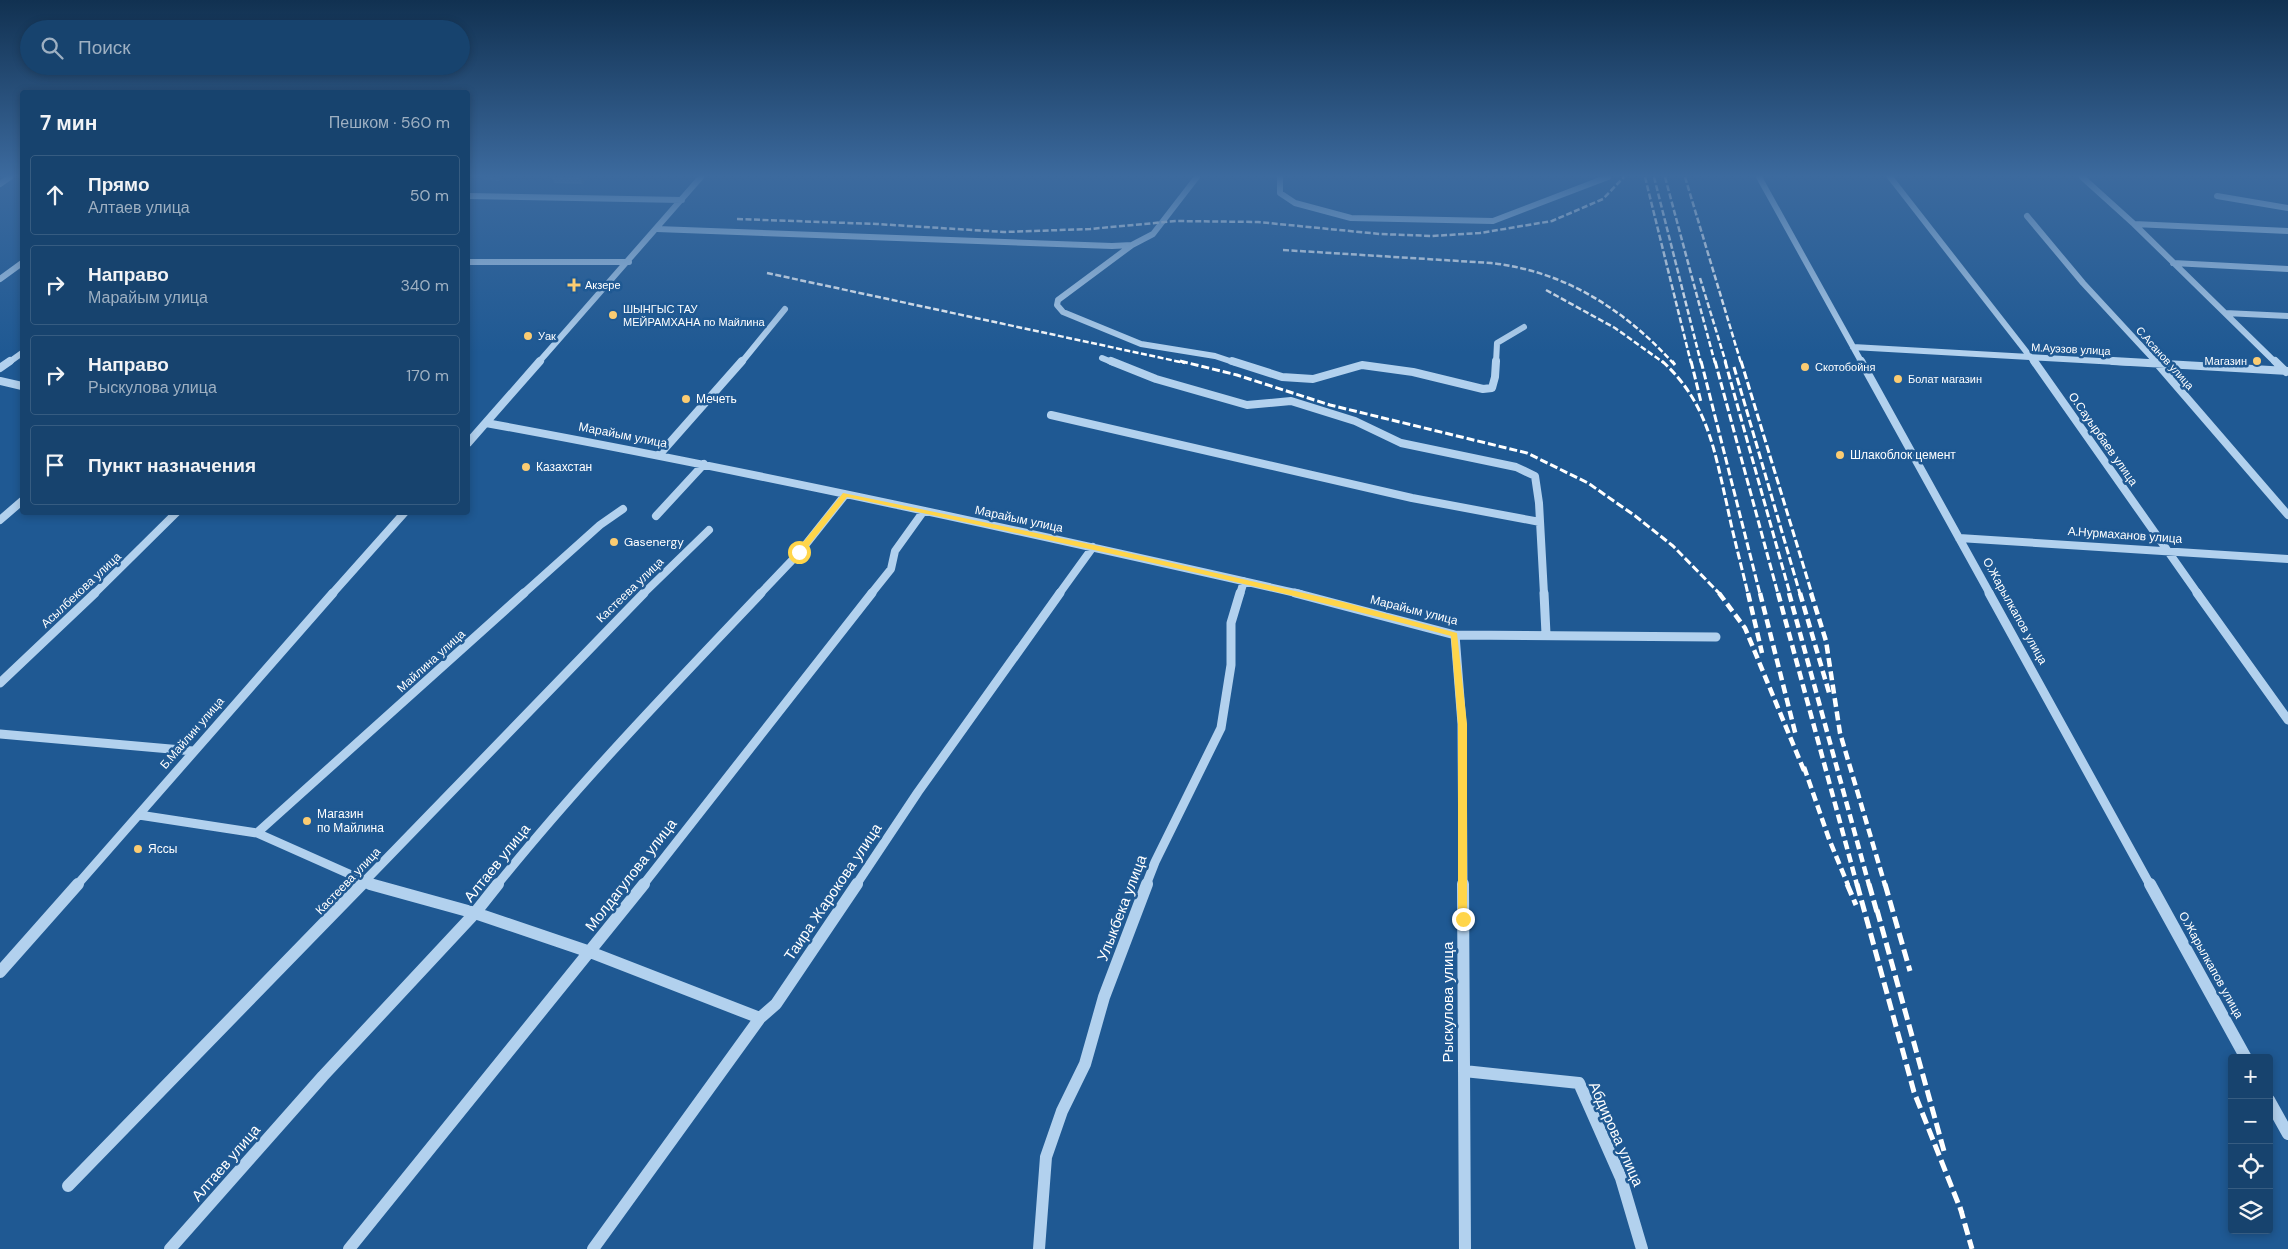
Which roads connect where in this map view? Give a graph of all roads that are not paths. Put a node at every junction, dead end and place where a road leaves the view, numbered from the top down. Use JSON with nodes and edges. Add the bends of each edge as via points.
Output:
{"nodes":[{"id":1,"x":652,"y":235,"type":"edge"},
{"id":2,"x":825,"y":235,"type":"edge"},
{"id":3,"x":1151,"y":235,"type":"edge"},
{"id":4,"x":1791,"y":235,"type":"edge"},
{"id":5,"x":1936,"y":235,"type":"edge"},
{"id":6,"x":2043,"y":235,"type":"edge"},
{"id":7,"x":2146,"y":235,"type":"edge"},
{"id":8,"x":1132,"y":245,"type":"junction"},
{"id":9,"x":470,"y":262,"type":"edge"},
{"id":10,"x":629,"y":262,"type":"junction"},
{"id":11,"x":2174,"y":263,"type":"junction"},
{"id":12,"x":20,"y":267,"type":"edge"},
{"id":13,"x":2288,"y":269,"type":"edge"},
{"id":14,"x":0,"y":279,"type":"edge"},
{"id":15,"x":785,"y":309,"type":"dead end"},
{"id":16,"x":2225,"y":313,"type":"junction"},
{"id":17,"x":2288,"y":316,"type":"edge"},
{"id":18,"x":1524,"y":327,"type":"dead end"},
{"id":19,"x":1853,"y":347,"type":"junction"},
{"id":20,"x":20,"y":353,"type":"edge"},
{"id":21,"x":2031,"y":357,"type":"junction"},
{"id":22,"x":1102,"y":358,"type":"dead end"},
{"id":23,"x":2157,"y":364,"type":"junction"},
{"id":24,"x":0,"y":368,"type":"edge"},
{"id":25,"x":2287,"y":372,"type":"edge"},
{"id":26,"x":0,"y":381,"type":"edge"},
{"id":27,"x":20,"y":386,"type":"edge"},
{"id":28,"x":1051,"y":415,"type":"dead end"},
{"id":29,"x":486,"y":423,"type":"junction"},
{"id":30,"x":470,"y":441,"type":"edge"},
{"id":31,"x":659,"y":455,"type":"junction"},
{"id":32,"x":704,"y":464,"type":"junction"},
{"id":33,"x":845,"y":495,"type":"junction"},
{"id":34,"x":20,"y":502,"type":"edge"},
{"id":35,"x":623,"y":509,"type":"dead end"},
{"id":36,"x":923,"y":512,"type":"junction"},
{"id":37,"x":173,"y":515,"type":"edge"},
{"id":38,"x":402,"y":515,"type":"edge"},
{"id":39,"x":2288,"y":515,"type":"edge"},
{"id":40,"x":656,"y":516,"type":"dead end"},
{"id":41,"x":0,"y":520,"type":"edge"},
{"id":42,"x":1540,"y":522,"type":"junction"},
{"id":43,"x":709,"y":530,"type":"dead end"},
{"id":44,"x":1959,"y":538,"type":"junction"},
{"id":45,"x":1094,"y":547,"type":"junction"},
{"id":46,"x":2168,"y":550,"type":"junction"},
{"id":47,"x":2288,"y":559,"type":"edge"},
{"id":48,"x":1244,"y":582,"type":"junction"},
{"id":49,"x":1454,"y":634,"type":"junction"},
{"id":50,"x":1546,"y":634,"type":"junction"},
{"id":51,"x":1716,"y":637,"type":"dead end"},
{"id":52,"x":0,"y":683,"type":"edge"},
{"id":53,"x":2288,"y":720,"type":"edge"},
{"id":54,"x":0,"y":734,"type":"edge"},
{"id":55,"x":193,"y":751,"type":"junction"},
{"id":56,"x":139,"y":815,"type":"junction"},
{"id":57,"x":257,"y":833,"type":"junction"},
{"id":58,"x":364,"y":882,"type":"junction"},
{"id":59,"x":475,"y":913,"type":"junction"},
{"id":60,"x":590,"y":952,"type":"junction"},
{"id":61,"x":0,"y":972,"type":"edge"},
{"id":62,"x":760,"y":1018,"type":"junction"},
{"id":63,"x":2244,"y":1054,"type":"edge"},
{"id":64,"x":1464,"y":1070,"type":"junction"},
{"id":65,"x":2273,"y":1107,"type":"edge"},
{"id":66,"x":2288,"y":1134,"type":"edge"},
{"id":67,"x":68,"y":1186,"type":"dead end"},
{"id":68,"x":170,"y":1249,"type":"edge"},
{"id":69,"x":349,"y":1249,"type":"edge"},
{"id":70,"x":593,"y":1249,"type":"edge"},
{"id":71,"x":1039,"y":1249,"type":"edge"},
{"id":72,"x":1465,"y":1249,"type":"edge"},
{"id":73,"x":1642,"y":1249,"type":"edge"}],
"edges":[{"from":1,"to":10,"type":"street"},
{"from":2,"to":8,"type":"street"},
{"from":3,"to":8,"type":"street"},
{"from":4,"to":19,"type":"street","name":"О.Жарылкапов улица"},
{"from":5,"to":21,"type":"street","name":"О.Сауырбаев улица"},
{"from":6,"to":23,"type":"street","name":"С.Асанов улица"},
{"from":7,"to":11,"type":"street"},
{"from":8,"to":18,"type":"street","via":[[1058,300],[1057,305],[1063,312],[1141,344],[1215,356],[1282,377],[1313,379],[1362,365],[1413,372],[1483,389],[1492,388],[1497,378],[1494,357],[1497,343]]},
{"from":9,"to":10,"type":"street"},
{"from":10,"to":29,"type":"street"},
{"from":11,"to":13,"type":"street"},
{"from":11,"to":16,"type":"street"},
{"from":12,"to":14,"type":"street"},
{"from":15,"to":31,"type":"street","via":[[718,391]]},
{"from":16,"to":17,"type":"street"},
{"from":16,"to":25,"type":"street"},
{"from":19,"to":21,"type":"street","name":"М.Ауэзов улица"},
{"from":19,"to":44,"type":"street","name":"О.Жарылкапов улица"},
{"from":20,"to":24,"type":"street"},
{"from":21,"to":23,"type":"street","name":"М.Ауэзов улица"},
{"from":21,"to":46,"type":"street","name":"О.Сауырбаев улица"},
{"from":22,"to":42,"type":"street","via":[[1156,379],[1247,405],[1291,401],[1355,420],[1401,442],[1516,466],[1535,476]]},
{"from":23,"to":25,"type":"street","name":"М.Ауэзов улица"},
{"from":23,"to":39,"type":"street","name":"С.Асанов улица"},
{"from":26,"to":27,"type":"street"},
{"from":28,"to":42,"type":"street","via":[[1412,498]]},
{"from":29,"to":30,"type":"street"},
{"from":29,"to":31,"type":"street","name":"Марайым улица"},
{"from":31,"to":32,"type":"street","name":"Марайым улица"},
{"from":32,"to":33,"type":"street","name":"Марайым улица"},
{"from":32,"to":40,"type":"street"},
{"from":33,"to":36,"type":"street","name":"Марайым улица"},
{"from":33,"to":59,"type":"street","name":"Алтаев улица","via":[[799,552],[531,843]]},
{"from":34,"to":41,"type":"street"},
{"from":35,"to":57,"type":"street","name":"Майлина улица","via":[[600,525]]},
{"from":36,"to":45,"type":"street","name":"Марайым улица"},
{"from":36,"to":60,"type":"street","name":"Молдагулова улица","via":[[895,551],[891,568]]},
{"from":37,"to":52,"type":"street","name":"Асылбекова улица"},
{"from":38,"to":55,"type":"street","name":"Б.Майлин улица"},
{"from":42,"to":50,"type":"street"},
{"from":43,"to":58,"type":"street","name":"Кастеева улица","via":[[608,628]]},
{"from":44,"to":46,"type":"street","name":"А.Нурмаханов улица"},
{"from":44,"to":63,"type":"street","name":"О.Жарылкапов улица"},
{"from":45,"to":48,"type":"street","name":"Марайым улица"},
{"from":45,"to":62,"type":"street","name":"Таира Жарокова улица","via":[[918,792],[776,1004]]},
{"from":46,"to":47,"type":"street","name":"А.Нурмаханов улица"},
{"from":46,"to":53,"type":"street","name":"О.Сауырбаев улица","via":[[2217,624]]},
{"from":48,"to":49,"type":"street","name":"Марайым улица"},
{"from":48,"to":71,"type":"street","name":"Улыкбека улица","via":[[1231,623],[1231,665],[1221,728],[1155,862],[1104,997],[1084,1064],[1062,1111],[1046,1157]]},
{"from":49,"to":50,"type":"street","name":"Марайым улица"},
{"from":49,"to":64,"type":"street","name":"Рыскулова улица","via":[[1462,724]]},
{"from":50,"to":51,"type":"street","name":"Марайым улица"},
{"from":54,"to":55,"type":"street"},
{"from":55,"to":56,"type":"street","name":"Б.Майлин улица"},
{"from":56,"to":57,"type":"street"},
{"from":56,"to":61,"type":"street","name":"Б.Майлин улица"},
{"from":57,"to":58,"type":"street"},
{"from":58,"to":59,"type":"street"},
{"from":58,"to":67,"type":"street","name":"Кастеева улица"},
{"from":59,"to":60,"type":"street"},
{"from":59,"to":68,"type":"street","name":"Алтаев улица","via":[[323,1076]]},
{"from":60,"to":62,"type":"street"},
{"from":60,"to":69,"type":"street","name":"Молдагулова улица"},
{"from":62,"to":70,"type":"street","name":"Таира Жарокова улица"},
{"from":64,"to":72,"type":"street","name":"Рыскулова улица"},
{"from":64,"to":73,"type":"street","name":"Абдирова улица","via":[[1580,1083],[1620,1178]]},
{"from":65,"to":66,"type":"street"}]}
